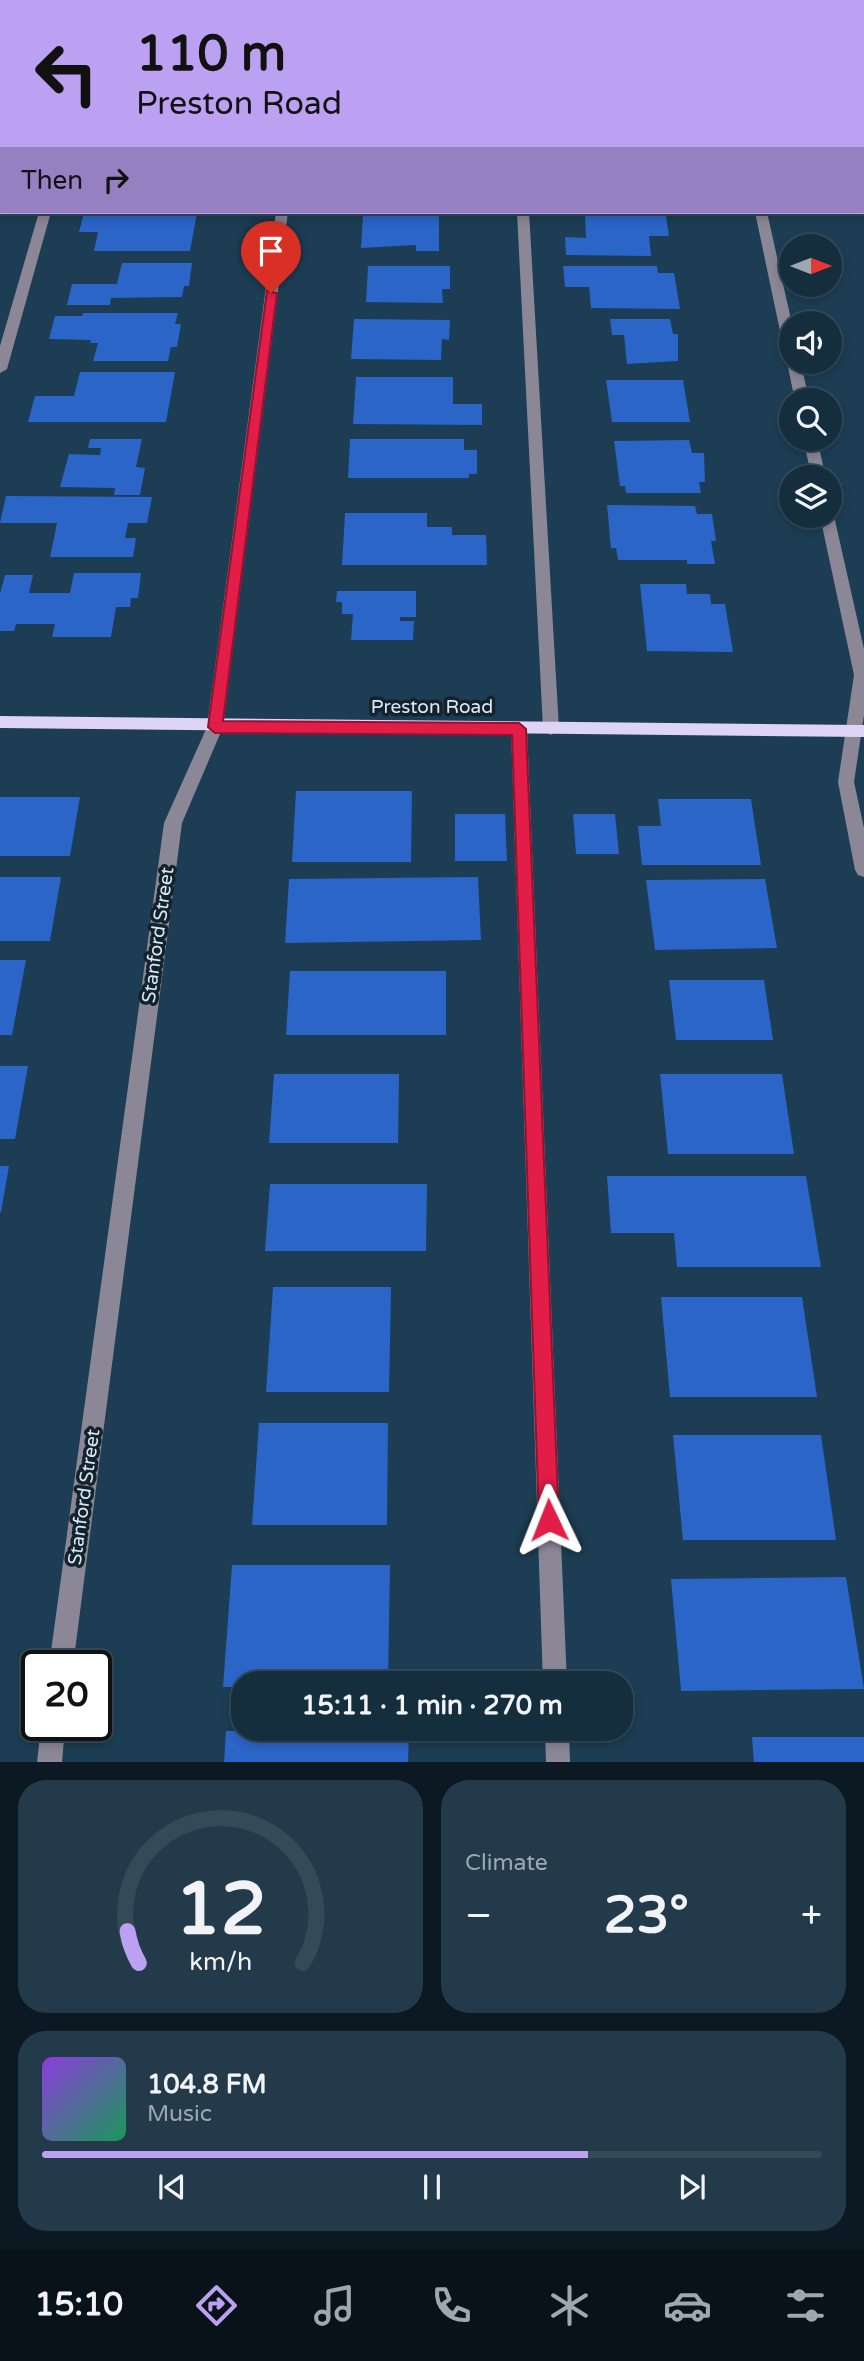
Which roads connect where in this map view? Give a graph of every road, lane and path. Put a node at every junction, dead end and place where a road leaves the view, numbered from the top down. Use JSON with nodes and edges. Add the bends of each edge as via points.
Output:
{"nodes":[{"id":1,"x":44,"y":214,"type":"edge"},
{"id":2,"x":282,"y":214,"type":"edge"},
{"id":3,"x":523,"y":214,"type":"edge"},
{"id":4,"x":761,"y":214,"type":"edge"},
{"id":5,"x":783,"y":311,"type":"edge"},
{"id":6,"x":0,"y":369,"type":"edge"},
{"id":7,"x":830,"y":528,"type":"edge"},
{"id":8,"x":0,"y":722,"type":"edge"},
{"id":9,"x":215,"y":727,"type":"junction"},
{"id":10,"x":519,"y":729,"type":"junction"},
{"id":11,"x":551,"y":729,"type":"junction"},
{"id":12,"x":859,"y":731,"type":"edge"},
{"id":13,"x":864,"y":870,"type":"edge"},
{"id":14,"x":63,"y":1650,"type":"edge"},
{"id":15,"x":555,"y":1671,"type":"edge"},
{"id":16,"x":52,"y":1741,"type":"edge"},
{"id":17,"x":557,"y":1741,"type":"edge"},
{"id":18,"x":49,"y":1762,"type":"edge"},
{"id":19,"x":558,"y":1762,"type":"edge"}],
"edges":[{"from":1,"to":6,"type":"street"},
{"from":2,"to":9,"type":"street","name":"Stanford Street"},
{"from":3,"to":11,"type":"street"},
{"from":4,"to":5,"type":"street"},
{"from":7,"to":12,"type":"street","via":[[862,675]]},
{"from":8,"to":9,"type":"main road","name":"Preston Road"},
{"from":9,"to":10,"type":"main road","name":"Preston Road"},
{"from":9,"to":14,"type":"street","name":"Stanford Street","via":[[173,823]]},
{"from":10,"to":11,"type":"main road","name":"Preston Road"},
{"from":10,"to":15,"type":"street"},
{"from":11,"to":12,"type":"main road","name":"Preston Road"},
{"from":12,"to":13,"type":"street","via":[[846,782]]},
{"from":16,"to":18,"type":"street"},
{"from":17,"to":19,"type":"street"}]}
